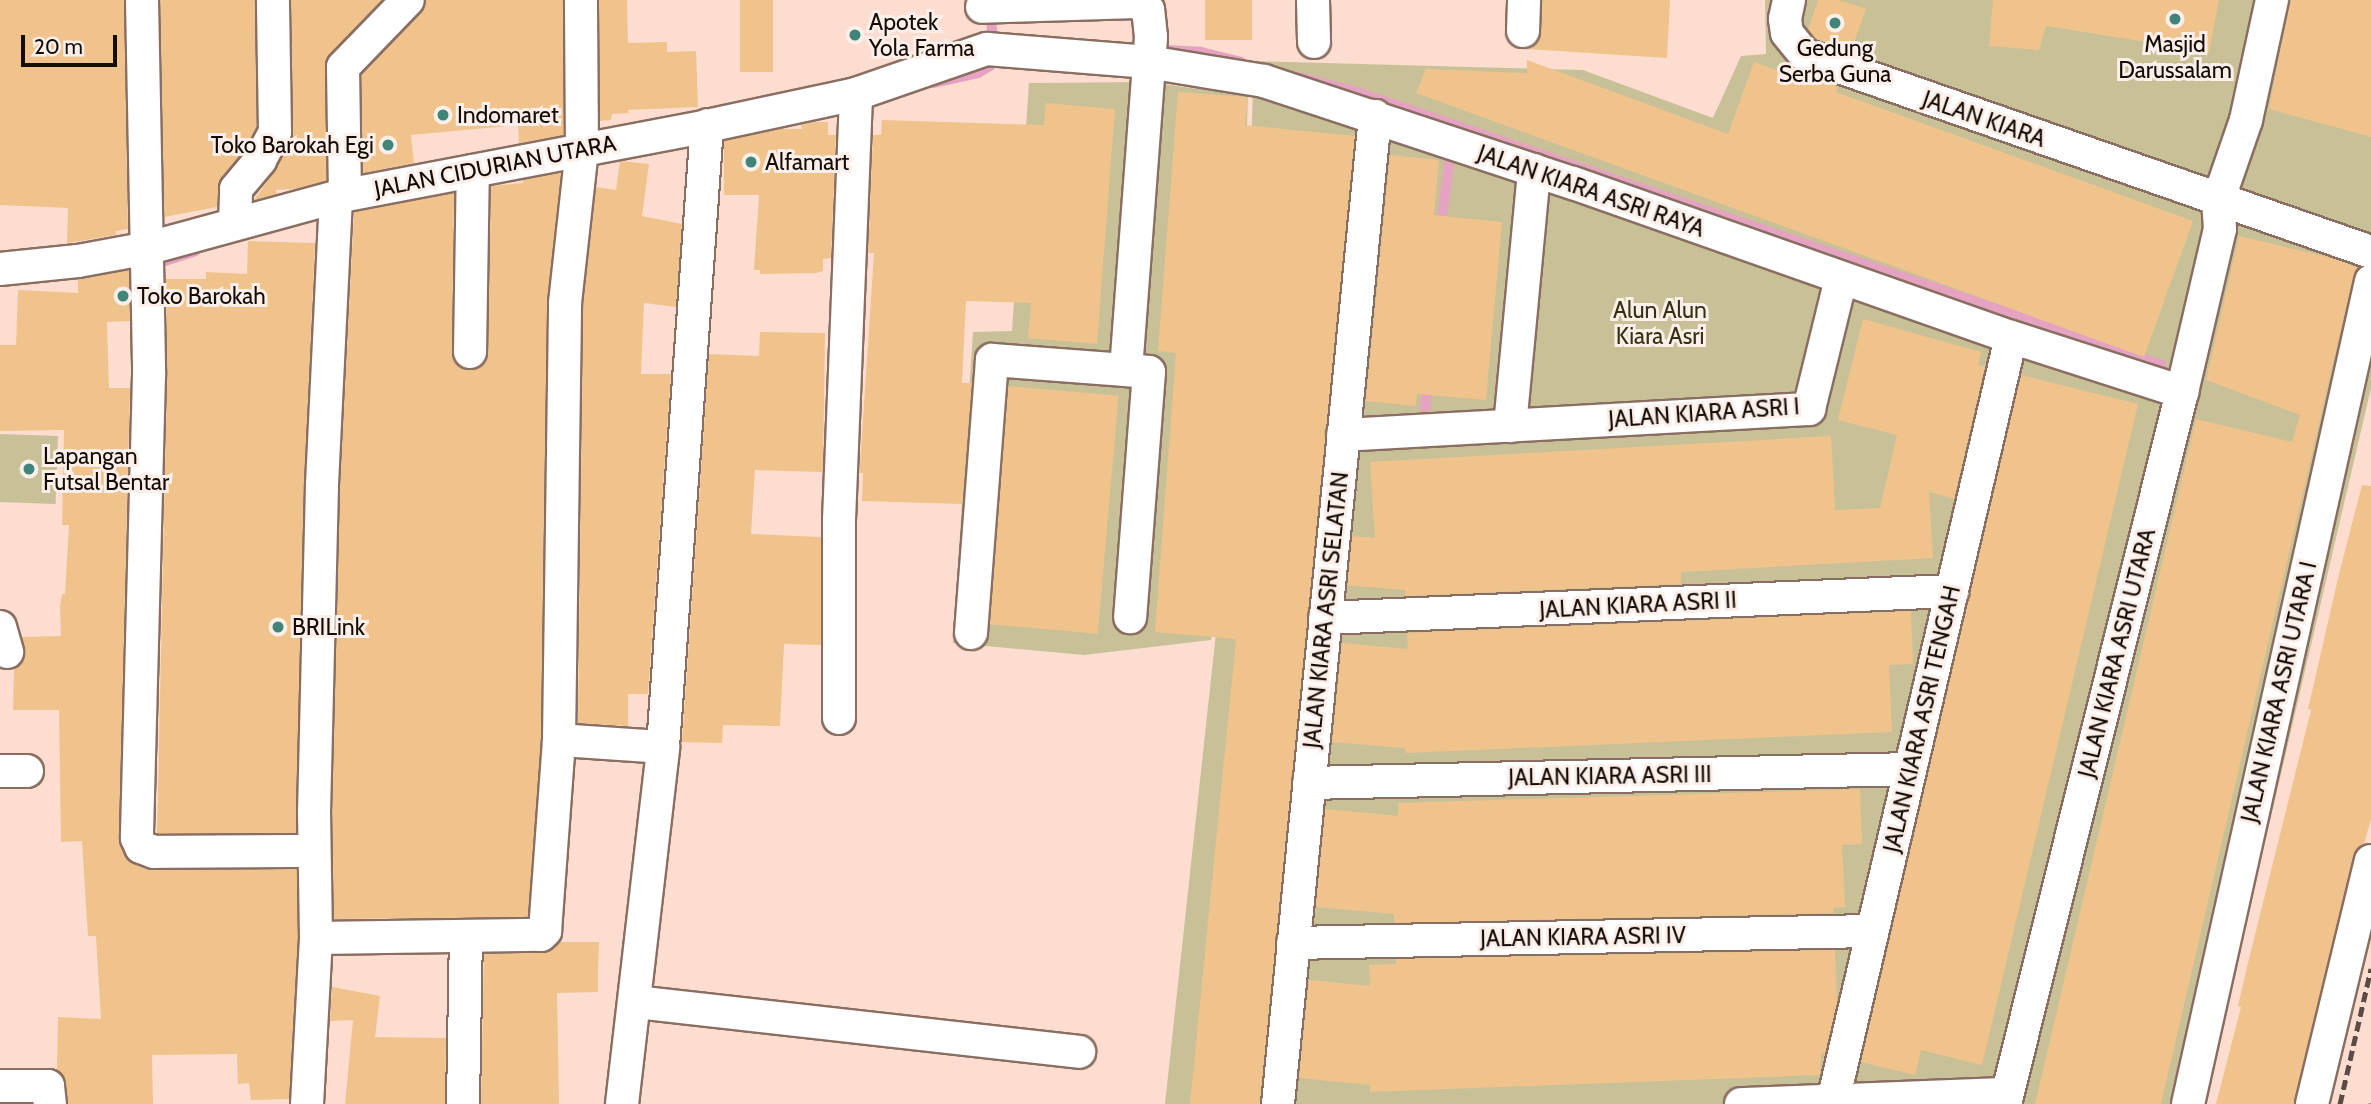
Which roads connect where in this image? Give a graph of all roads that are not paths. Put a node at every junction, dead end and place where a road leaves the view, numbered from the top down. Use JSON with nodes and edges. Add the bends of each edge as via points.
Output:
{"nodes":[{"id":1,"x":142,"y":0,"type":"edge"},
{"id":2,"x":273,"y":0,"type":"edge"},
{"id":3,"x":408,"y":0,"type":"edge"},
{"id":4,"x":581,"y":0,"type":"edge"},
{"id":5,"x":1313,"y":0,"type":"edge"},
{"id":6,"x":1524,"y":0,"type":"edge"},
{"id":7,"x":2272,"y":0,"type":"edge"},
{"id":8,"x":1788,"y":2,"type":"edge"},
{"id":9,"x":982,"y":3,"type":"edge"},
{"id":10,"x":1523,"y":31,"type":"dead end"},
{"id":11,"x":1314,"y":42,"type":"dead end"},
{"id":12,"x":987,"y":49,"type":"junction"},
{"id":13,"x":1148,"y":62,"type":"junction"},
{"id":14,"x":856,"y":94,"type":"junction"},
{"id":15,"x":1375,"y":116,"type":"junction"},
{"id":16,"x":707,"y":126,"type":"junction"},
{"id":17,"x":582,"y":150,"type":"junction"},
{"id":18,"x":1534,"y":170,"type":"junction"},
{"id":19,"x":473,"y":171,"type":"junction"},
{"id":20,"x":340,"y":196,"type":"junction"},
{"id":21,"x":2218,"y":201,"type":"junction"},
{"id":22,"x":235,"y":223,"type":"junction"},
{"id":23,"x":149,"y":248,"type":"junction"},
{"id":24,"x":2371,"y":252,"type":"edge"},
{"id":25,"x":0,"y":269,"type":"edge"},
{"id":26,"x":1841,"y":279,"type":"junction"},
{"id":27,"x":2371,"y":281,"type":"edge"},
{"id":28,"x":2011,"y":337,"type":"junction"},
{"id":29,"x":470,"y":352,"type":"dead end"},
{"id":30,"x":1126,"y":370,"type":"junction"},
{"id":31,"x":2182,"y":392,"type":"junction"},
{"id":32,"x":1510,"y":426,"type":"junction"},
{"id":33,"x":1343,"y":435,"type":"junction"},
{"id":34,"x":1952,"y":591,"type":"junction"},
{"id":35,"x":1130,"y":617,"type":"dead end"},
{"id":36,"x":1325,"y":618,"type":"junction"},
{"id":37,"x":971,"y":633,"type":"dead end"},
{"id":38,"x":839,"y":718,"type":"dead end"},
{"id":39,"x":559,"y":740,"type":"junction"},
{"id":40,"x":663,"y":747,"type":"junction"},
{"id":41,"x":1910,"y":769,"type":"junction"},
{"id":42,"x":1309,"y":782,"type":"junction"},
{"id":43,"x":314,"y":851,"type":"junction"},
{"id":44,"x":2371,"y":860,"type":"edge"},
{"id":45,"x":1872,"y":931,"type":"junction"},
{"id":46,"x":316,"y":937,"type":"junction"},
{"id":47,"x":466,"y":937,"type":"junction"},
{"id":48,"x":1293,"y":943,"type":"junction"},
{"id":49,"x":635,"y":1002,"type":"junction"},
{"id":50,"x":1079,"y":1052,"type":"dead end"},
{"id":51,"x":0,"y":1086,"type":"edge"},
{"id":52,"x":2006,"y":1099,"type":"edge"},
{"id":53,"x":1833,"y":1101,"type":"junction"},
{"id":54,"x":50,"y":1104,"type":"edge"},
{"id":55,"x":307,"y":1104,"type":"edge"},
{"id":56,"x":463,"y":1104,"type":"edge"},
{"id":57,"x":622,"y":1104,"type":"edge"},
{"id":58,"x":1278,"y":1104,"type":"edge"},
{"id":59,"x":1741,"y":1104,"type":"edge"},
{"id":60,"x":2188,"y":1104,"type":"edge"},
{"id":61,"x":2312,"y":1104,"type":"edge"}],
"edges":[{"from":1,"to":23,"type":"street"},
{"from":2,"to":22,"type":"street","via":[[275,132],[236,189]]},
{"from":3,"to":20,"type":"street","via":[[343,67]]},
{"from":4,"to":17,"type":"street"},
{"from":5,"to":11,"type":"street"},
{"from":6,"to":10,"type":"street"},
{"from":7,"to":21,"type":"street","name":"JALAN KIARA ASRI UTARA","via":[[2246,120]]},
{"from":8,"to":21,"type":"street","name":"JALAN KIARA","via":[[1787,33],[1805,55]]},
{"from":9,"to":12,"type":"street"},
{"from":9,"to":13,"type":"street","via":[[1137,2],[1149,10]]},
{"from":12,"to":13,"type":"street","name":"JALAN KIARA ASRI RAYA"},
{"from":12,"to":14,"type":"street","name":"JALAN CIDURIAN UTARA"},
{"from":13,"to":15,"type":"street","name":"JALAN KIARA ASRI RAYA","via":[[1264,81]]},
{"from":13,"to":30,"type":"street"},
{"from":14,"to":16,"type":"street","name":"JALAN CIDURIAN UTARA"},
{"from":14,"to":38,"type":"street","via":[[839,520]]},
{"from":15,"to":18,"type":"street","name":"JALAN KIARA ASRI RAYA"},
{"from":15,"to":33,"type":"street","name":"JALAN KIARA ASRI SELATAN"},
{"from":16,"to":17,"type":"street","name":"JALAN CIDURIAN UTARA"},
{"from":16,"to":40,"type":"street"},
{"from":17,"to":19,"type":"street","name":"JALAN CIDURIAN UTARA"},
{"from":17,"to":39,"type":"street","via":[[565,303]]},
{"from":18,"to":26,"type":"street","name":"JALAN KIARA ASRI RAYA"},
{"from":18,"to":32,"type":"street"},
{"from":19,"to":20,"type":"street","name":"JALAN CIDURIAN UTARA"},
{"from":19,"to":29,"type":"street"},
{"from":20,"to":22,"type":"street","name":"JALAN CIDURIAN UTARA"},
{"from":20,"to":43,"type":"street","via":[[322,484]]},
{"from":21,"to":24,"type":"street","name":"JALAN KIARA"},
{"from":21,"to":31,"type":"street","name":"JALAN KIARA ASRI UTARA","via":[[2220,229]]},
{"from":22,"to":23,"type":"street","name":"JALAN CIDURIAN UTARA"},
{"from":23,"to":25,"type":"street","name":"JALAN CIDURIAN UTARA"},
{"from":23,"to":43,"type":"street","via":[[137,838],[141,847],[154,852]]},
{"from":26,"to":28,"type":"street","name":"JALAN KIARA ASRI RAYA"},
{"from":26,"to":32,"type":"street","name":"JALAN KIARA ASRI I","via":[[1809,409]]},
{"from":27,"to":60,"type":"street","name":"JALAN KIARA ASRI UTARA I"},
{"from":28,"to":31,"type":"street","name":"JALAN KIARA ASRI RAYA"},
{"from":28,"to":34,"type":"street","name":"JALAN KIARA ASRI TENGAH"},
{"from":30,"to":35,"type":"street","via":[[1149,372]]},
{"from":30,"to":37,"type":"street","via":[[992,360]]},
{"from":31,"to":52,"type":"street","name":"JALAN KIARA ASRI UTARA"},
{"from":32,"to":33,"type":"street","name":"JALAN KIARA ASRI I"},
{"from":33,"to":36,"type":"street","name":"JALAN KIARA ASRI SELATAN"},
{"from":34,"to":36,"type":"street","name":"JALAN KIARA ASRI II"},
{"from":34,"to":41,"type":"street","name":"JALAN KIARA ASRI TENGAH"},
{"from":36,"to":42,"type":"street","name":"JALAN KIARA ASRI SELATAN"},
{"from":39,"to":40,"type":"street"},
{"from":39,"to":47,"type":"street","via":[[545,931],[541,935]]},
{"from":40,"to":49,"type":"street"},
{"from":41,"to":42,"type":"street","name":"JALAN KIARA ASRI III"},
{"from":41,"to":45,"type":"street","name":"JALAN KIARA ASRI TENGAH"},
{"from":42,"to":48,"type":"street","name":"JALAN KIARA ASRI SELATAN"},
{"from":43,"to":46,"type":"street"},
{"from":44,"to":61,"type":"street"},
{"from":45,"to":48,"type":"street","name":"JALAN KIARA ASRI IV"},
{"from":45,"to":53,"type":"street","name":"JALAN KIARA ASRI TENGAH"},
{"from":46,"to":47,"type":"street"},
{"from":46,"to":55,"type":"street"},
{"from":47,"to":56,"type":"street"},
{"from":48,"to":58,"type":"street","name":"JALAN KIARA ASRI SELATAN"},
{"from":49,"to":50,"type":"street"},
{"from":49,"to":57,"type":"street"},
{"from":51,"to":54,"type":"street","via":[[48,1086]]},
{"from":52,"to":53,"type":"street"},
{"from":53,"to":59,"type":"street"}]}
